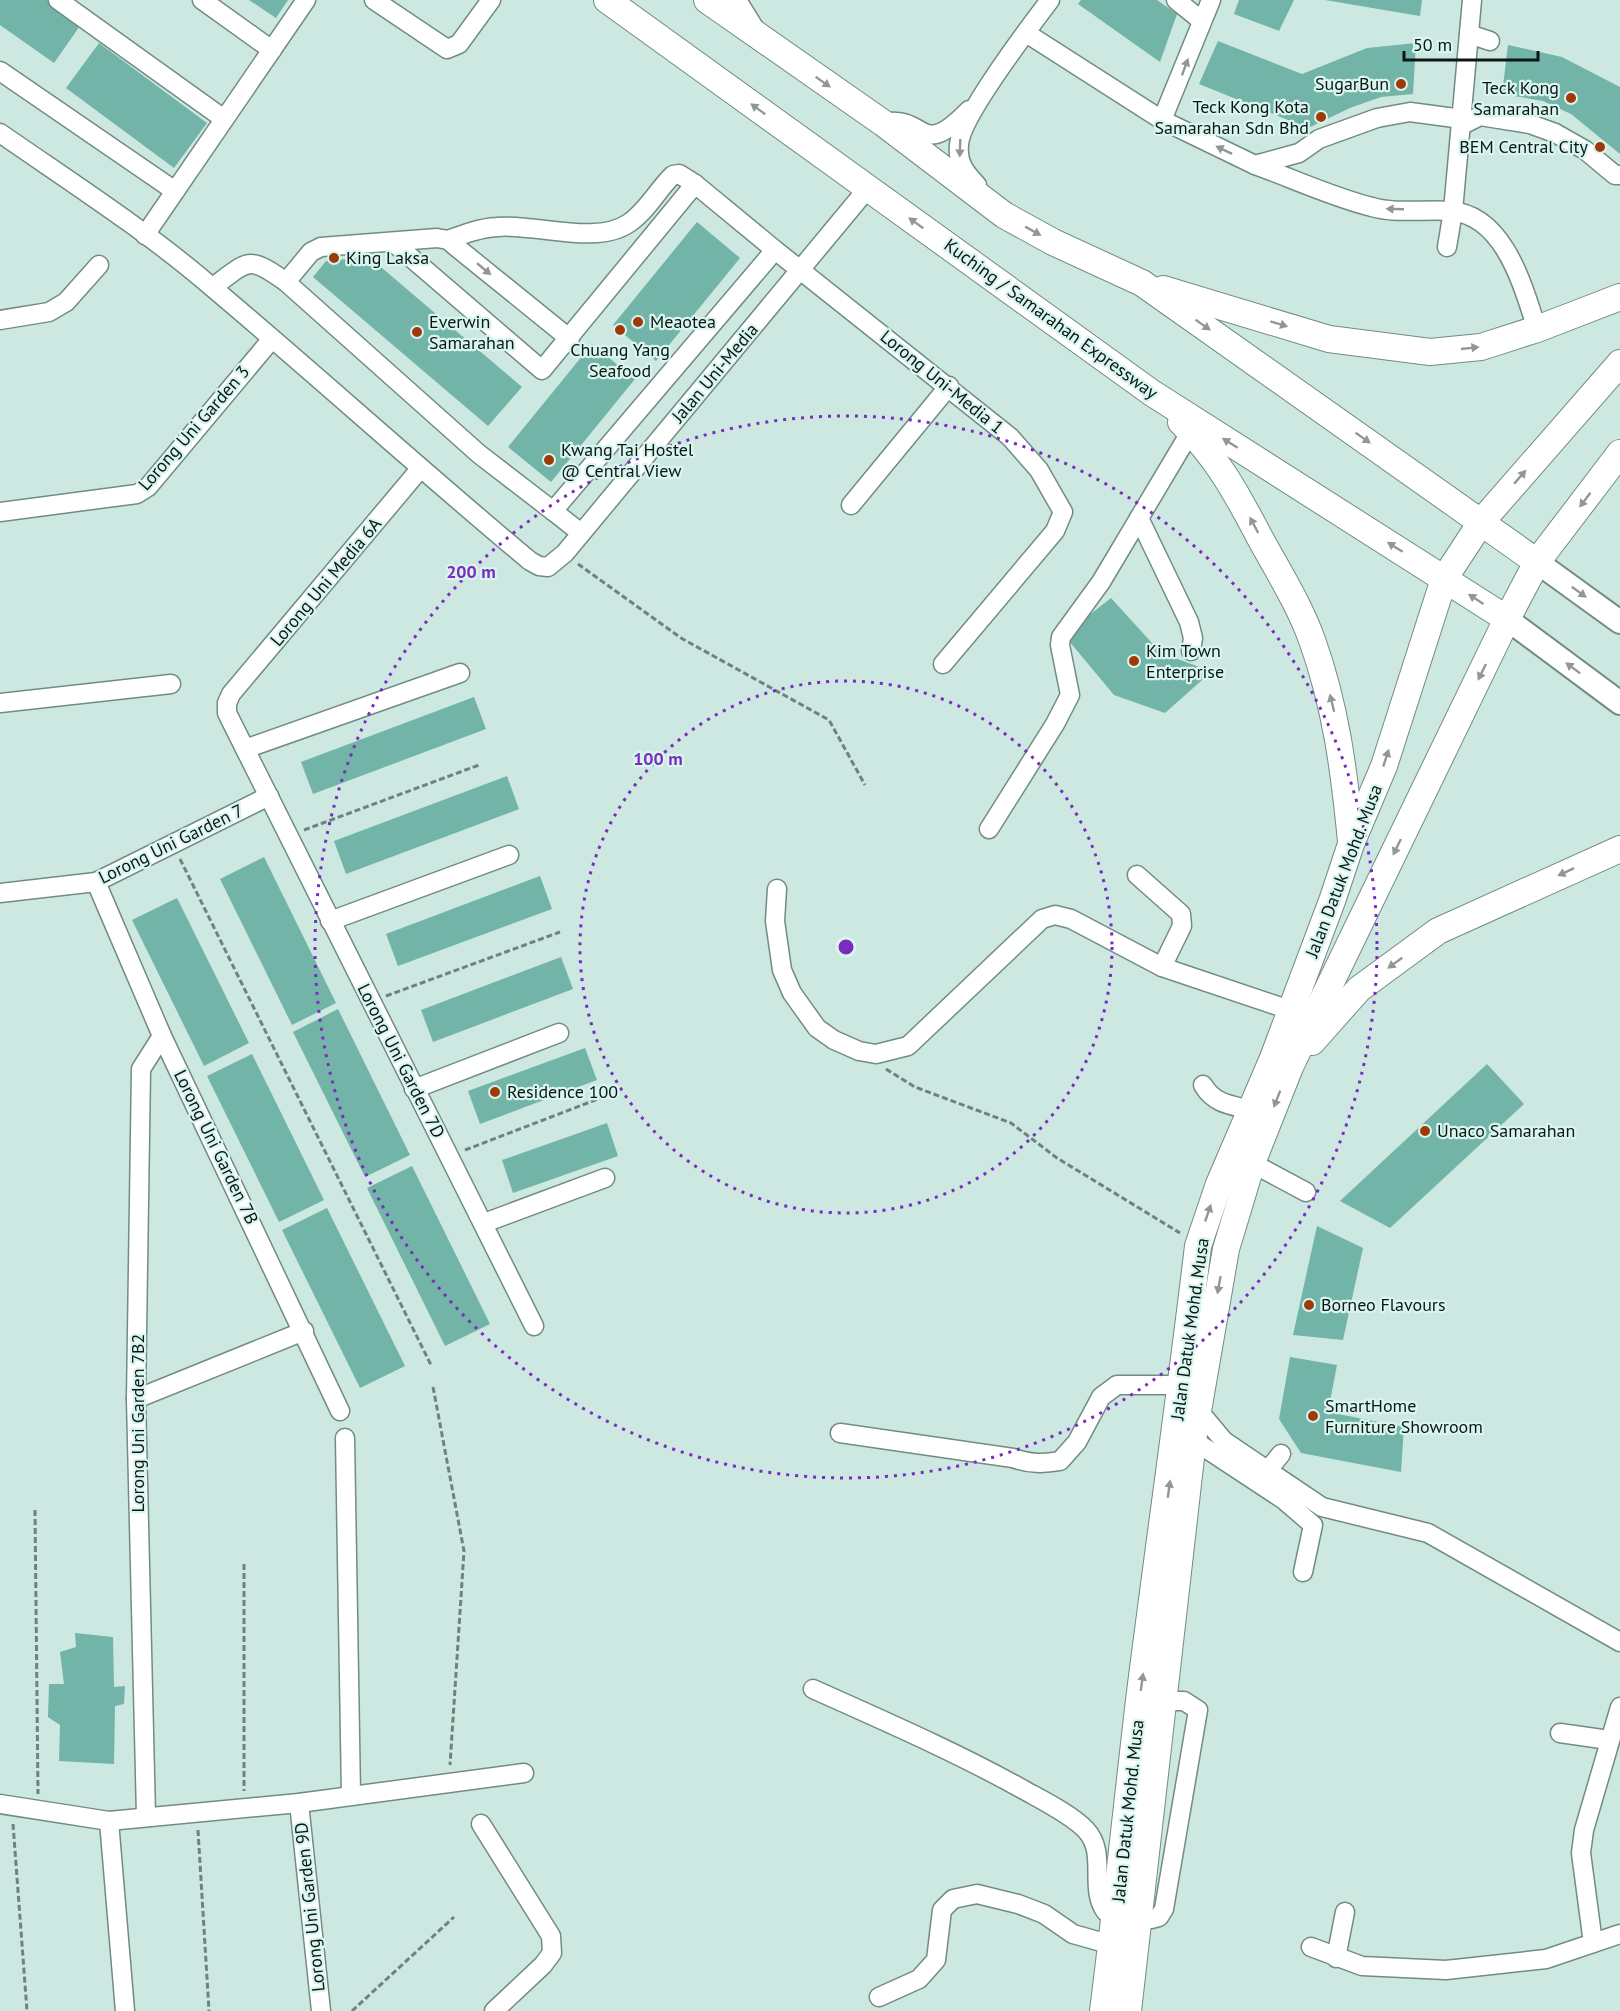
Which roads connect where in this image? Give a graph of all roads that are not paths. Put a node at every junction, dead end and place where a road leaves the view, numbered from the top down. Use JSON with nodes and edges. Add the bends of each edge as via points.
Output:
{"nodes":[{"id":1,"x":58,"y":0,"type":"edge"},
{"id":2,"x":202,"y":0,"type":"edge"},
{"id":3,"x":306,"y":0,"type":"edge"},
{"id":4,"x":374,"y":0,"type":"edge"},
{"id":5,"x":491,"y":0,"type":"edge"},
{"id":6,"x":607,"y":0,"type":"edge"},
{"id":7,"x":707,"y":0,"type":"edge"},
{"id":8,"x":737,"y":0,"type":"edge"},
{"id":9,"x":1050,"y":0,"type":"edge"},
{"id":10,"x":1176,"y":0,"type":"edge"},
{"id":11,"x":1211,"y":0,"type":"edge"},
{"id":12,"x":1472,"y":0,"type":"edge"},
{"id":13,"x":1202,"y":21,"type":"junction"},
{"id":14,"x":1026,"y":33,"type":"junction"},
{"id":15,"x":1469,"y":34,"type":"junction"},
{"id":16,"x":760,"y":38,"type":"junction"},
{"id":17,"x":1490,"y":41,"type":"dead end"},
{"id":18,"x":272,"y":50,"type":"junction"},
{"id":19,"x":0,"y":71,"type":"edge"},
{"id":20,"x":983,"y":95,"type":"junction"},
{"id":21,"x":224,"y":119,"type":"junction"},
{"id":22,"x":1162,"y":120,"type":"junction"},
{"id":23,"x":1462,"y":122,"type":"junction"},
{"id":24,"x":883,"y":123,"type":"junction"},
{"id":25,"x":0,"y":133,"type":"edge"},
{"id":26,"x":1255,"y":165,"type":"junction"},
{"id":27,"x":1620,"y":175,"type":"edge"},
{"id":28,"x":696,"y":184,"type":"junction"},
{"id":29,"x":868,"y":188,"type":"junction"},
{"id":30,"x":175,"y":191,"type":"junction"},
{"id":31,"x":1453,"y":211,"type":"junction"},
{"id":32,"x":1004,"y":215,"type":"junction"},
{"id":33,"x":145,"y":235,"type":"junction"},
{"id":34,"x":448,"y":240,"type":"junction"},
{"id":35,"x":394,"y":243,"type":"junction"},
{"id":36,"x":1447,"y":247,"type":"dead end"},
{"id":37,"x":776,"y":249,"type":"junction"},
{"id":38,"x":99,"y":265,"type":"dead end"},
{"id":39,"x":802,"y":269,"type":"junction"},
{"id":40,"x":286,"y":282,"type":"junction"},
{"id":41,"x":1142,"y":283,"type":"junction"},
{"id":42,"x":213,"y":287,"type":"junction"},
{"id":43,"x":1620,"y":297,"type":"edge"},
{"id":44,"x":0,"y":320,"type":"edge"},
{"id":45,"x":1537,"y":329,"type":"junction"},
{"id":46,"x":570,"y":339,"type":"junction"},
{"id":47,"x":271,"y":340,"type":"junction"},
{"id":48,"x":1620,"y":363,"type":"edge"},
{"id":49,"x":949,"y":386,"type":"junction"},
{"id":50,"x":1152,"y":393,"type":"junction"},
{"id":51,"x":1191,"y":431,"type":"junction"},
{"id":52,"x":1620,"y":453,"type":"edge"},
{"id":53,"x":420,"y":470,"type":"junction"},
{"id":54,"x":851,"y":505,"type":"dead end"},
{"id":55,"x":554,"y":511,"type":"junction"},
{"id":56,"x":0,"y":512,"type":"edge"},
{"id":57,"x":1139,"y":518,"type":"junction"},
{"id":58,"x":1482,"y":521,"type":"junction"},
{"id":59,"x":581,"y":533,"type":"junction"},
{"id":60,"x":1537,"y":562,"type":"junction"},
{"id":61,"x":1444,"y":579,"type":"junction"},
{"id":62,"x":1507,"y":619,"type":"junction"},
{"id":63,"x":1620,"y":622,"type":"edge"},
{"id":64,"x":1191,"y":651,"type":"dead end"},
{"id":65,"x":943,"y":664,"type":"dead end"},
{"id":66,"x":460,"y":673,"type":"dead end"},
{"id":67,"x":171,"y":684,"type":"dead end"},
{"id":68,"x":231,"y":694,"type":"joint"},
{"id":69,"x":0,"y":703,"type":"edge"},
{"id":70,"x":1620,"y":703,"type":"edge"},
{"id":71,"x":245,"y":749,"type":"junction"},
{"id":72,"x":269,"y":796,"type":"junction"},
{"id":73,"x":989,"y":829,"type":"dead end"},
{"id":74,"x":1351,"y":844,"type":"junction"},
{"id":75,"x":1620,"y":849,"type":"edge"},
{"id":76,"x":509,"y":855,"type":"dead end"},
{"id":77,"x":1137,"y":875,"type":"dead end"},
{"id":78,"x":96,"y":882,"type":"junction"},
{"id":79,"x":777,"y":890,"type":"dead end"},
{"id":80,"x":0,"y":893,"type":"edge"},
{"id":81,"x":330,"y":921,"type":"junction"},
{"id":82,"x":1162,"y":967,"type":"junction"},
{"id":83,"x":1290,"y":1010,"type":"junction"},
{"id":84,"x":559,"y":1033,"type":"dead end"},
{"id":85,"x":162,"y":1036,"type":"junction"},
{"id":86,"x":1290,"y":1067,"type":"junction"},
{"id":87,"x":1203,"y":1085,"type":"dead end"},
{"id":88,"x":414,"y":1089,"type":"junction"},
{"id":89,"x":1251,"y":1110,"type":"junction"},
{"id":90,"x":1252,"y":1163,"type":"junction"},
{"id":91,"x":605,"y":1178,"type":"dead end"},
{"id":92,"x":1306,"y":1192,"type":"dead end"},
{"id":93,"x":484,"y":1223,"type":"junction"},
{"id":94,"x":534,"y":1326,"type":"dead end"},
{"id":95,"x":304,"y":1331,"type":"junction"},
{"id":96,"x":1182,"y":1385,"type":"junction"},
{"id":97,"x":136,"y":1399,"type":"junction"},
{"id":98,"x":1198,"y":1410,"type":"junction"},
{"id":99,"x":340,"y":1411,"type":"dead end"},
{"id":100,"x":840,"y":1433,"type":"dead end"},
{"id":101,"x":345,"y":1438,"type":"dead end"},
{"id":102,"x":1193,"y":1440,"type":"junction"},
{"id":103,"x":1281,"y":1454,"type":"dead end"},
{"id":104,"x":1268,"y":1470,"type":"junction"},
{"id":105,"x":1303,"y":1572,"type":"dead end"},
{"id":106,"x":1620,"y":1642,"type":"edge"},
{"id":107,"x":813,"y":1689,"type":"dead end"},
{"id":108,"x":1162,"y":1701,"type":"junction"},
{"id":109,"x":1620,"y":1707,"type":"edge"},
{"id":110,"x":1560,"y":1733,"type":"dead end"},
{"id":111,"x":1609,"y":1740,"type":"junction"},
{"id":112,"x":524,"y":1773,"type":"dead end"},
{"id":113,"x":351,"y":1795,"type":"junction"},
{"id":114,"x":299,"y":1803,"type":"junction"},
{"id":115,"x":6,"y":1805,"type":"edge"},
{"id":116,"x":146,"y":1816,"type":"junction"},
{"id":117,"x":109,"y":1821,"type":"junction"},
{"id":118,"x":481,"y":1824,"type":"dead end"},
{"id":119,"x":1345,"y":1912,"type":"dead end"},
{"id":120,"x":1127,"y":1915,"type":"junction"},
{"id":121,"x":1620,"y":1934,"type":"edge"},
{"id":122,"x":1593,"y":1943,"type":"junction"},
{"id":123,"x":1112,"y":1945,"type":"junction"},
{"id":124,"x":1311,"y":1947,"type":"dead end"},
{"id":125,"x":1336,"y":1958,"type":"junction"},
{"id":126,"x":879,"y":1997,"type":"dead end"},
{"id":127,"x":125,"y":2011,"type":"edge"},
{"id":128,"x":321,"y":2011,"type":"edge"},
{"id":129,"x":494,"y":2011,"type":"edge"},
{"id":130,"x":1103,"y":2011,"type":"edge"},
{"id":131,"x":1128,"y":2011,"type":"edge"}],
"edges":[{"from":1,"to":21,"type":"street"},
{"from":2,"to":18,"type":"street"},
{"from":3,"to":18,"type":"street"},
{"from":4,"to":5,"type":"street","via":[[447,49],[459,44]]},
{"from":29,"to":6,"type":"highway","name":"Kuching / Samarahan Expressway","one_way":true},
{"from":7,"to":16,"type":"highway"},
{"from":8,"to":16,"type":"street"},
{"from":9,"to":14,"type":"street"},
{"from":10,"to":13,"type":"street"},
{"from":11,"to":13,"type":"street"},
{"from":12,"to":15,"type":"street"},
{"from":22,"to":13,"type":"street","one_way":true},
{"from":14,"to":20,"type":"street"},
{"from":14,"to":22,"type":"street"},
{"from":15,"to":17,"type":"street"},
{"from":15,"to":23,"type":"street"},
{"from":16,"to":24,"type":"highway","one_way":true},
{"from":18,"to":21,"type":"street"},
{"from":19,"to":30,"type":"street"},
{"from":20,"to":24,"type":"street","via":[[950,129],[939,134],[929,136],[894,121]]},
{"from":20,"to":32,"type":"street","one_way":true,"via":[[958,141],[959,154],[967,175],[990,195]]},
{"from":21,"to":30,"type":"street"},
{"from":26,"to":22,"type":"street","one_way":true},
{"from":23,"to":26,"type":"street","via":[[1410,112],[1377,118],[1319,139],[1299,153]]},
{"from":23,"to":27,"type":"street","via":[[1480,116],[1530,123],[1586,150]]},
{"from":23,"to":31,"type":"street"},
{"from":24,"to":32,"type":"highway"},
{"from":25,"to":33,"type":"street","name":"Jalan Uni-Media"},
{"from":31,"to":26,"type":"street","one_way":true,"via":[[1374,208]]},
{"from":28,"to":34,"type":"street","via":[[679,174],[673,175],[629,223],[606,232],[498,226]]},
{"from":28,"to":37,"type":"street","name":"Lorong Uni-Media 1"},
{"from":28,"to":46,"type":"street"},
{"from":29,"to":39,"type":"street","name":"Jalan Uni-Media"},
{"from":50,"to":29,"type":"highway","name":"Kuching / Samarahan Expressway","one_way":true},
{"from":30,"to":33,"type":"street"},
{"from":31,"to":36,"type":"street"},
{"from":31,"to":45,"type":"street","via":[[1475,219],[1501,243]]},
{"from":32,"to":41,"type":"highway","one_way":true},
{"from":33,"to":42,"type":"street","name":"Jalan Uni-Media"},
{"from":34,"to":35,"type":"street"},
{"from":34,"to":46,"type":"street","one_way":true},
{"from":35,"to":40,"type":"street","via":[[321,247],[311,252]]},
{"from":35,"to":46,"type":"street","via":[[539,370],[546,369]]},
{"from":37,"to":39,"type":"street","name":"Lorong Uni-Media 1"},
{"from":37,"to":55,"type":"street"},
{"from":38,"to":44,"type":"street","via":[[66,302],[49,312]]},
{"from":39,"to":49,"type":"street","name":"Lorong Uni-Media 1"},
{"from":39,"to":59,"type":"street","name":"Jalan Uni-Media"},
{"from":40,"to":42,"type":"street","via":[[262,265],[252,263],[242,265]]},
{"from":40,"to":55,"type":"street","via":[[479,454]]},
{"from":41,"to":45,"type":"highway","one_way":true,"via":[[1329,339],[1430,352],[1481,347]]},
{"from":41,"to":58,"type":"highway","one_way":true},
{"from":42,"to":47,"type":"street","name":"Jalan Uni-Media"},
{"from":43,"to":45,"type":"highway"},
{"from":47,"to":53,"type":"street","name":"Jalan Uni-Media"},
{"from":47,"to":56,"type":"street","name":"Lorong Uni Garden 3","via":[[148,487],[137,494]]},
{"from":58,"to":48,"type":"highway","name":"Jalan Datuk Mohd. Musa","one_way":true},
{"from":49,"to":54,"type":"street"},
{"from":49,"to":65,"type":"street","name":"Lorong Uni-Media 1","via":[[1011,437],[1039,470],[1063,512],[1055,531]]},
{"from":50,"to":51,"type":"highway"},
{"from":61,"to":50,"type":"highway","name":"Kuching / Samarahan Expressway","one_way":true},
{"from":51,"to":57,"type":"street"},
{"from":74,"to":51,"type":"highway","one_way":true,"via":[[1342,754],[1332,702],[1311,638],[1225,472]]},
{"from":52,"to":60,"type":"highway","name":"Jalan Datuk Mohd. Musa","one_way":true},
{"from":53,"to":59,"type":"street","name":"Jalan Uni-Media","via":[[539,566],[548,567],[565,554]]},
{"from":53,"to":68,"type":"street","name":"Lorong Uni Media 6A"},
{"from":55,"to":59,"type":"street"},
{"from":57,"to":64,"type":"street","via":[[1189,622]]},
{"from":57,"to":73,"type":"street","via":[[1101,582],[1061,637],[1070,695]]},
{"from":58,"to":60,"type":"highway"},
{"from":58,"to":61,"type":"highway","name":"Jalan Datuk Mohd. Musa"},
{"from":60,"to":62,"type":"highway","name":"Jalan Datuk Mohd. Musa"},
{"from":60,"to":63,"type":"main road","one_way":true},
{"from":62,"to":61,"type":"highway","name":"Kuching / Samarahan Expressway","one_way":true},
{"from":74,"to":61,"type":"highway","name":"Jalan Datuk Mohd. Musa","one_way":true,"via":[[1384,766]]},
{"from":70,"to":62,"type":"main road","one_way":true},
{"from":62,"to":86,"type":"highway","name":"Jalan Datuk Mohd. Musa","one_way":true},
{"from":66,"to":71,"type":"street"},
{"from":67,"to":69,"type":"street"},
{"from":68,"to":71,"type":"street","name":"Lorong Uni Garden 7D","via":[[227,713]]},
{"from":71,"to":72,"type":"street","name":"Lorong Uni Garden 7D"},
{"from":72,"to":78,"type":"street","name":"Lorong Uni Garden 7"},
{"from":72,"to":81,"type":"street","name":"Lorong Uni Garden 7D"},
{"from":74,"to":83,"type":"highway","name":"Jalan Datuk Mohd. Musa"},
{"from":75,"to":86,"type":"highway","one_way":true,"via":[[1438,932],[1359,989]]},
{"from":76,"to":81,"type":"street"},
{"from":77,"to":82,"type":"street","via":[[1181,914],[1182,926]]},
{"from":78,"to":80,"type":"street","name":"Lorong Uni Garden 7"},
{"from":78,"to":85,"type":"street","name":"Lorong Uni Garden 7B"},
{"from":79,"to":82,"type":"street","via":[[775,921],[782,970],[792,993],[817,1028],[859,1051],[876,1054],[908,1046],[1020,937],[1042,919],[1055,915],[1071,919]]},
{"from":81,"to":88,"type":"street","name":"Lorong Uni Garden 7D"},
{"from":82,"to":83,"type":"street"},
{"from":83,"to":89,"type":"highway","name":"Jalan Datuk Mohd. Musa"},
{"from":84,"to":88,"type":"street"},
{"from":85,"to":95,"type":"street","name":"Lorong Uni Garden 7B"},
{"from":85,"to":97,"type":"street","name":"Lorong Uni Garden 7B2","via":[[141,1069]]},
{"from":86,"to":90,"type":"highway","name":"Jalan Datuk Mohd. Musa","one_way":true},
{"from":87,"to":89,"type":"street","via":[[1217,1101]]},
{"from":88,"to":93,"type":"street","name":"Lorong Uni Garden 7D"},
{"from":96,"to":89,"type":"highway","name":"Jalan Datuk Mohd. Musa","one_way":true,"via":[[1198,1246]]},
{"from":90,"to":92,"type":"street"},
{"from":90,"to":98,"type":"highway","name":"Jalan Datuk Mohd. Musa","one_way":true,"via":[[1226,1249]]},
{"from":91,"to":93,"type":"street"},
{"from":93,"to":94,"type":"street","name":"Lorong Uni Garden 7D"},
{"from":95,"to":97,"type":"street"},
{"from":95,"to":99,"type":"street","name":"Lorong Uni Garden 7B"},
{"from":96,"to":100,"type":"street","via":[[1117,1385],[1101,1397],[1077,1442],[1060,1461],[1046,1464]]},
{"from":120,"to":96,"type":"highway","name":"Jalan Datuk Mohd. Musa","one_way":true,"via":[[1139,1700]]},
{"from":97,"to":116,"type":"street","name":"Lorong Uni Garden 7B2"},
{"from":98,"to":102,"type":"highway","name":"Jalan Datuk Mohd. Musa"},
{"from":98,"to":104,"type":"street","via":[[1224,1440]]},
{"from":101,"to":113,"type":"street"},
{"from":102,"to":105,"type":"street","via":[[1284,1500],[1313,1525]]},
{"from":102,"to":108,"type":"highway","name":"Jalan Datuk Mohd. Musa"},
{"from":103,"to":104,"type":"street"},
{"from":104,"to":106,"type":"street","via":[[1322,1507],[1428,1533]]},
{"from":107,"to":120,"type":"street","via":[[981,1765],[1086,1830],[1098,1858],[1099,1902],[1107,1912]]},
{"from":108,"to":120,"type":"highway","name":"Jalan Datuk Mohd. Musa"},
{"from":108,"to":120,"type":"street","via":[[1184,1701],[1198,1710],[1164,1910],[1151,1919]]},
{"from":109,"to":111,"type":"street"},
{"from":110,"to":111,"type":"street"},
{"from":111,"to":122,"type":"street","via":[[1581,1853]]},
{"from":112,"to":113,"type":"street"},
{"from":113,"to":114,"type":"street"},
{"from":114,"to":116,"type":"street"},
{"from":114,"to":128,"type":"street","name":"Lorong Uni Garden 9D"},
{"from":115,"to":117,"type":"street"},
{"from":116,"to":117,"type":"street"},
{"from":117,"to":127,"type":"street"},
{"from":118,"to":129,"type":"street","via":[[551,1936],[552,1953],[543,1965]]},
{"from":119,"to":125,"type":"street"},
{"from":120,"to":123,"type":"highway","name":"Jalan Datuk Mohd. Musa"},
{"from":120,"to":131,"type":"highway","name":"Jalan Datuk Mohd. Musa"},
{"from":121,"to":122,"type":"street"},
{"from":122,"to":125,"type":"street","via":[[1546,1959],[1446,1970],[1362,1966]]},
{"from":123,"to":126,"type":"street","via":[[1073,1934],[1044,1914],[1018,1904],[977,1894],[953,1899],[942,1910],[936,1959],[919,1978]]},
{"from":123,"to":130,"type":"highway","name":"Jalan Datuk Mohd. Musa"},
{"from":124,"to":125,"type":"street"}]}
